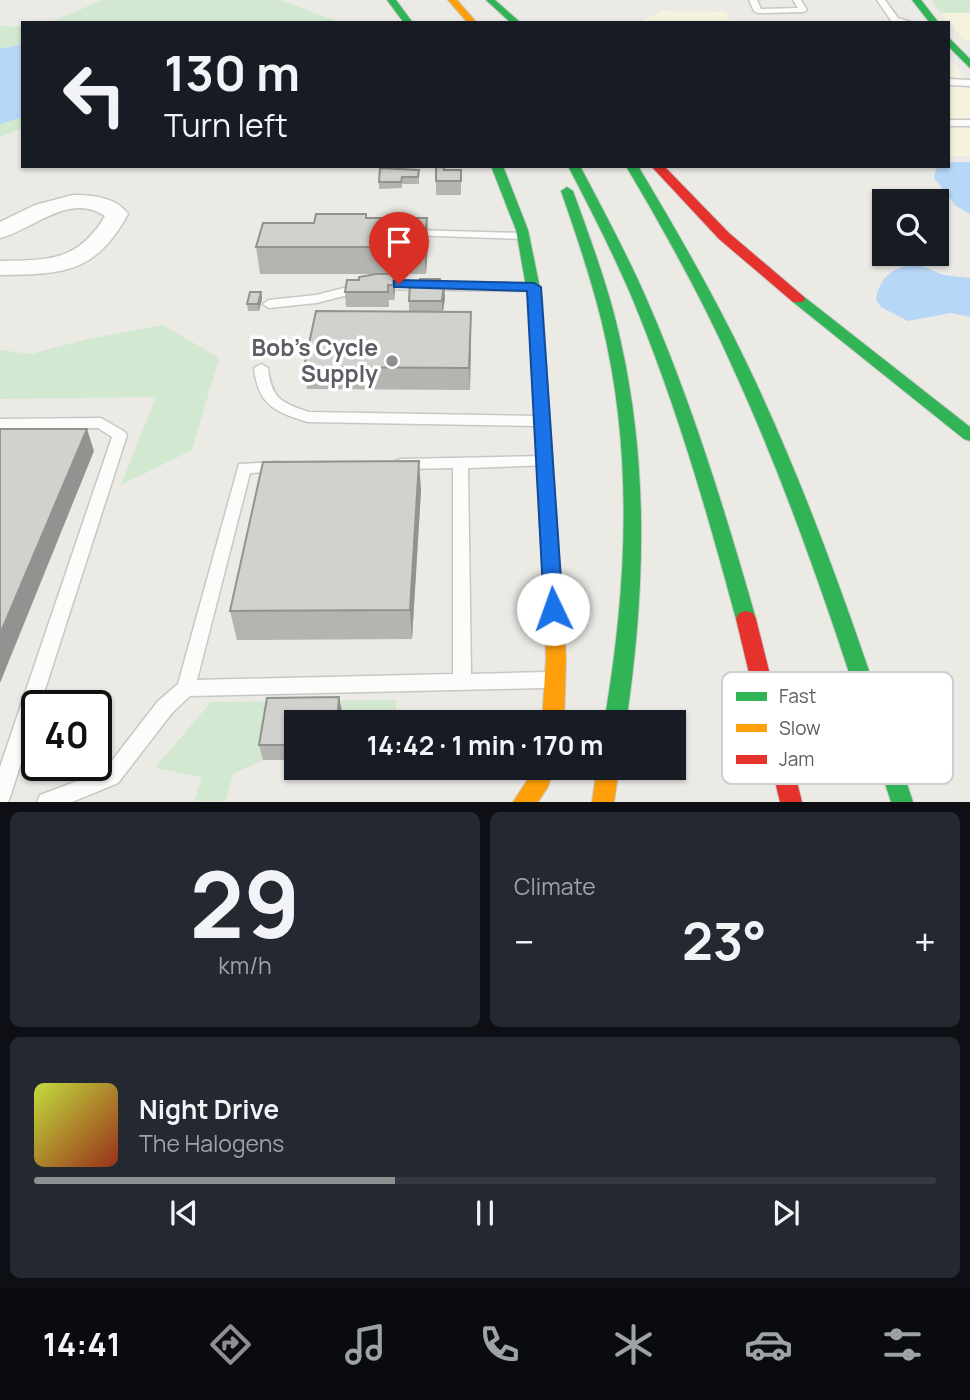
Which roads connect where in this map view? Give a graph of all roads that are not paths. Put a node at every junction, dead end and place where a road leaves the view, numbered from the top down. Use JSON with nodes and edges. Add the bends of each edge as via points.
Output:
{"nodes":[{"id":1,"x":391,"y":0,"type":"edge"},
{"id":2,"x":452,"y":0,"type":"edge"},
{"id":3,"x":753,"y":0,"type":"edge"},
{"id":4,"x":797,"y":0,"type":"edge"},
{"id":5,"x":881,"y":0,"type":"edge"},
{"id":6,"x":916,"y":0,"type":"edge"},
{"id":7,"x":494,"y":3,"type":"edge"},
{"id":8,"x":407,"y":21,"type":"edge"},
{"id":9,"x":471,"y":21,"type":"edge"},
{"id":10,"x":513,"y":21,"type":"edge"},
{"id":11,"x":900,"y":21,"type":"edge"},
{"id":12,"x":932,"y":21,"type":"edge"},
{"id":13,"x":950,"y":42,"type":"edge"},
{"id":14,"x":963,"y":58,"type":"edge"},
{"id":15,"x":950,"y":82,"type":"edge"},
{"id":16,"x":970,"y":83,"type":"edge"},
{"id":17,"x":950,"y":123,"type":"edge"},
{"id":18,"x":970,"y":123,"type":"edge"},
{"id":19,"x":498,"y":168,"type":"edge"},
{"id":20,"x":559,"y":168,"type":"edge"},
{"id":21,"x":575,"y":168,"type":"edge"},
{"id":22,"x":633,"y":168,"type":"edge"},
{"id":23,"x":659,"y":168,"type":"edge"},
{"id":24,"x":0,"y":231,"type":"edge"},
{"id":25,"x":397,"y":233,"type":"edge"},
{"id":26,"x":525,"y":236,"type":"junction"},
{"id":27,"x":0,"y":268,"type":"edge"},
{"id":28,"x":534,"y":287,"type":"junction"},
{"id":29,"x":269,"y":304,"type":"dead end"},
{"id":30,"x":261,"y":368,"type":"dead end"},
{"id":31,"x":542,"y":421,"type":"junction"},
{"id":32,"x":0,"y":424,"type":"edge"},
{"id":33,"x":970,"y":435,"type":"edge"},
{"id":34,"x":545,"y":461,"type":"junction"},
{"id":35,"x":460,"y":463,"type":"junction"},
{"id":36,"x":379,"y":465,"type":"edge"},
{"id":37,"x":298,"y":466,"type":"edge"},
{"id":38,"x":761,"y":672,"type":"edge"},
{"id":39,"x":861,"y":672,"type":"edge"},
{"id":40,"x":557,"y":680,"type":"junction"},
{"id":41,"x":461,"y":682,"type":"junction"},
{"id":42,"x":186,"y":688,"type":"junction"},
{"id":43,"x":554,"y":710,"type":"edge"},
{"id":44,"x":617,"y":710,"type":"edge"},
{"id":45,"x":540,"y":780,"type":"edge"},
{"id":46,"x":606,"y":780,"type":"edge"},
{"id":47,"x":787,"y":784,"type":"edge"},
{"id":48,"x":896,"y":784,"type":"edge"},
{"id":49,"x":0,"y":797,"type":"edge"},
{"id":50,"x":47,"y":802,"type":"edge"},
{"id":51,"x":524,"y":802,"type":"edge"},
{"id":52,"x":603,"y":802,"type":"edge"},
{"id":53,"x":791,"y":802,"type":"edge"},
{"id":54,"x":902,"y":802,"type":"edge"}],
"edges":[{"from":1,"to":8,"type":"main road"},
{"from":2,"to":9,"type":"main road"},
{"from":3,"to":4,"type":"lane","via":[[758,10],[803,10]]},
{"from":5,"to":11,"type":"lane"},
{"from":6,"to":12,"type":"main road"},
{"from":7,"to":10,"type":"main road"},
{"from":13,"to":14,"type":"main road"},
{"from":15,"to":16,"type":"lane"},
{"from":17,"to":18,"type":"lane"},
{"from":19,"to":26,"type":"main road"},
{"from":20,"to":44,"type":"main road","via":[[604,303],[624,396],[635,554],[631,623]]},
{"from":21,"to":38,"type":"main road","via":[[662,350],[689,425]]},
{"from":22,"to":39,"type":"main road","via":[[711,303],[771,430]]},
{"from":23,"to":33,"type":"main road","via":[[723,236]]},
{"from":24,"to":27,"type":"street","via":[[57,203],[87,200],[106,205],[117,214],[107,234],[72,262]]},
{"from":25,"to":26,"type":"lane"},
{"from":26,"to":28,"type":"main road"},
{"from":28,"to":29,"type":"lane","via":[[372,285],[316,299]]},
{"from":28,"to":31,"type":"main road"},
{"from":30,"to":31,"type":"lane","via":[[262,389],[278,408],[308,417]]},
{"from":31,"to":34,"type":"main road"},
{"from":32,"to":49,"type":"lane","via":[[101,423],[120,435]]},
{"from":34,"to":35,"type":"lane"},
{"from":34,"to":40,"type":"main road"},
{"from":35,"to":36,"type":"lane"},
{"from":35,"to":41,"type":"lane"},
{"from":37,"to":42,"type":"lane","via":[[244,468]]},
{"from":40,"to":41,"type":"lane"},
{"from":40,"to":43,"type":"main road"},
{"from":41,"to":42,"type":"lane"},
{"from":42,"to":50,"type":"lane","via":[[111,777]]},
{"from":45,"to":51,"type":"main road"},
{"from":46,"to":52,"type":"main road"},
{"from":47,"to":53,"type":"main road"},
{"from":48,"to":54,"type":"main road"}]}
